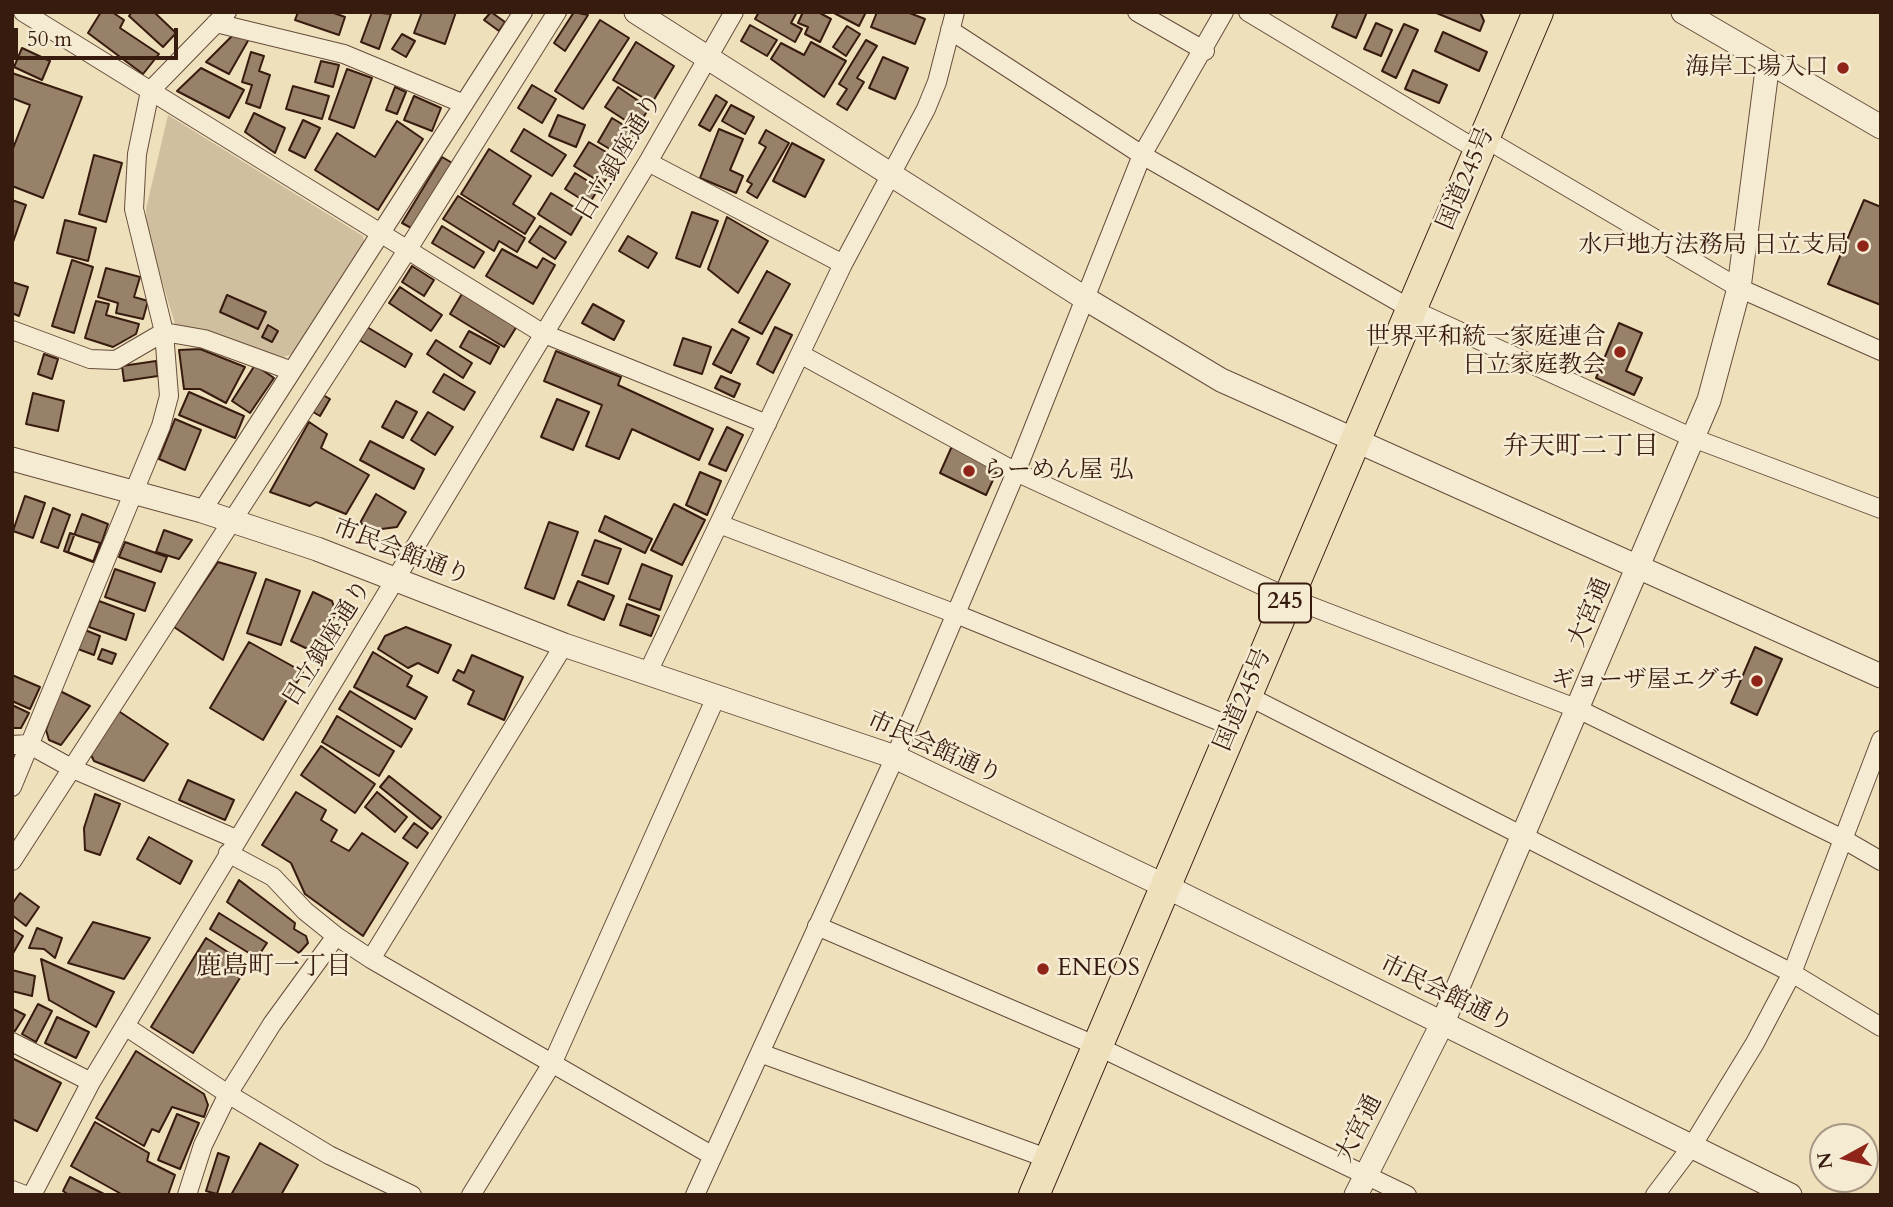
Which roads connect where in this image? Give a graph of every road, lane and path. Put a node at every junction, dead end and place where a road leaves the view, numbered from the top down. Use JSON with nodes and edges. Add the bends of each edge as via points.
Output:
{"nodes":[{"id":1,"x":23,"y":12,"type":"edge"},
{"id":2,"x":523,"y":12,"type":"edge"},
{"id":3,"x":557,"y":12,"type":"edge"},
{"id":4,"x":636,"y":12,"type":"edge"},
{"id":5,"x":734,"y":12,"type":"edge"},
{"id":6,"x":955,"y":12,"type":"edge"},
{"id":7,"x":1137,"y":12,"type":"edge"},
{"id":8,"x":1224,"y":12,"type":"edge"},
{"id":9,"x":1248,"y":12,"type":"edge"},
{"id":10,"x":1538,"y":12,"type":"edge"},
{"id":11,"x":1683,"y":12,"type":"edge"},
{"id":12,"x":221,"y":18,"type":"edge"},
{"id":13,"x":950,"y":30,"type":"junction"},
{"id":14,"x":1205,"y":51,"type":"junction"},
{"id":15,"x":708,"y":58,"type":"junction"},
{"id":16,"x":1768,"y":62,"type":"junction"},
{"id":17,"x":150,"y":91,"type":"junction"},
{"id":18,"x":464,"y":104,"type":"junction"},
{"id":19,"x":1881,"y":127,"type":"edge"},
{"id":20,"x":1482,"y":145,"type":"junction"},
{"id":21,"x":1142,"y":155,"type":"junction"},
{"id":22,"x":648,"y":162,"type":"junction"},
{"id":23,"x":889,"y":174,"type":"junction"},
{"id":24,"x":380,"y":232,"type":"junction"},
{"id":25,"x":408,"y":249,"type":"junction"},
{"id":26,"x":843,"y":264,"type":"junction"},
{"id":27,"x":1739,"y":288,"type":"junction"},
{"id":28,"x":1086,"y":299,"type":"junction"},
{"id":29,"x":1411,"y":309,"type":"junction"},
{"id":30,"x":12,"y":330,"type":"edge"},
{"id":31,"x":164,"y":332,"type":"junction"},
{"id":32,"x":542,"y":333,"type":"junction"},
{"id":33,"x":1881,"y":351,"type":"edge"},
{"id":34,"x":800,"y":354,"type":"junction"},
{"id":35,"x":292,"y":371,"type":"junction"},
{"id":36,"x":767,"y":424,"type":"junction"},
{"id":37,"x":1693,"y":438,"type":"junction"},
{"id":38,"x":1354,"y":442,"type":"junction"},
{"id":39,"x":12,"y":459,"type":"edge"},
{"id":40,"x":1016,"y":472,"type":"junction"},
{"id":41,"x":131,"y":492,"type":"junction"},
{"id":42,"x":1881,"y":509,"type":"edge"},
{"id":43,"x":202,"y":511,"type":"junction"},
{"id":44,"x":234,"y":521,"type":"junction"},
{"id":45,"x":719,"y":524,"type":"junction"},
{"id":46,"x":1640,"y":566,"type":"junction"},
{"id":47,"x":396,"y":579,"type":"junction"},
{"id":48,"x":1287,"y":597,"type":"junction"},
{"id":49,"x":956,"y":614,"type":"junction"},
{"id":50,"x":564,"y":645,"type":"junction"},
{"id":51,"x":648,"y":672,"type":"junction"},
{"id":52,"x":1881,"y":676,"type":"edge"},
{"id":53,"x":717,"y":695,"type":"junction"},
{"id":54,"x":1246,"y":695,"type":"junction"},
{"id":55,"x":1578,"y":709,"type":"junction"},
{"id":56,"x":1233,"y":727,"type":"junction"},
{"id":57,"x":1881,"y":740,"type":"edge"},
{"id":58,"x":20,"y":744,"type":"edge"},
{"id":59,"x":895,"y":757,"type":"junction"},
{"id":60,"x":73,"y":769,"type":"junction"},
{"id":61,"x":12,"y":787,"type":"edge"},
{"id":62,"x":1522,"y":836,"type":"junction"},
{"id":63,"x":1843,"y":839,"type":"junction"},
{"id":64,"x":232,"y":846,"type":"junction"},
{"id":65,"x":12,"y":861,"type":"edge"},
{"id":66,"x":1881,"y":861,"type":"edge"},
{"id":67,"x":1165,"y":886,"type":"junction"},
{"id":68,"x":817,"y":926,"type":"junction"},
{"id":69,"x":336,"y":936,"type":"junction"},
{"id":70,"x":370,"y":959,"type":"junction"},
{"id":71,"x":1792,"y":973,"type":"junction"},
{"id":72,"x":1443,"y":1022,"type":"junction"},
{"id":73,"x":125,"y":1026,"type":"junction"},
{"id":74,"x":1881,"y":1027,"type":"edge"},
{"id":75,"x":12,"y":1042,"type":"edge"},
{"id":76,"x":1097,"y":1045,"type":"junction"},
{"id":77,"x":760,"y":1053,"type":"junction"},
{"id":78,"x":553,"y":1062,"type":"junction"},
{"id":79,"x":91,"y":1082,"type":"junction"},
{"id":80,"x":229,"y":1094,"type":"junction"},
{"id":81,"x":1692,"y":1146,"type":"junction"},
{"id":82,"x":713,"y":1156,"type":"junction"},
{"id":83,"x":1049,"y":1159,"type":"junction"},
{"id":84,"x":1362,"y":1184,"type":"edge"},
{"id":85,"x":12,"y":1190,"type":"edge"},
{"id":86,"x":25,"y":1195,"type":"edge"},
{"id":87,"x":32,"y":1195,"type":"edge"},
{"id":88,"x":187,"y":1195,"type":"edge"},
{"id":89,"x":412,"y":1195,"type":"edge"},
{"id":90,"x":471,"y":1195,"type":"edge"},
{"id":91,"x":695,"y":1195,"type":"edge"},
{"id":92,"x":1034,"y":1195,"type":"edge"},
{"id":93,"x":1408,"y":1195,"type":"edge"},
{"id":94,"x":1655,"y":1195,"type":"edge"},
{"id":95,"x":1790,"y":1195,"type":"edge"}],
"edges":[{"from":1,"to":17,"type":"street"},
{"from":2,"to":18,"type":"street"},
{"from":3,"to":25,"type":"street"},
{"from":4,"to":15,"type":"street"},
{"from":5,"to":15,"type":"street","name":"日立銀座通り"},
{"from":6,"to":13,"type":"street"},
{"from":7,"to":14,"type":"street"},
{"from":8,"to":14,"type":"street"},
{"from":9,"to":20,"type":"street"},
{"from":10,"to":20,"type":"highway","name":"国道245号","number":"245"},
{"from":11,"to":16,"type":"street"},
{"from":12,"to":17,"type":"street"},
{"from":12,"to":18,"type":"street","via":[[344,54]]},
{"from":13,"to":21,"type":"street"},
{"from":13,"to":23,"type":"street","via":[[926,109]]},
{"from":14,"to":21,"type":"street"},
{"from":15,"to":22,"type":"street","name":"日立銀座通り"},
{"from":15,"to":23,"type":"street"},
{"from":16,"to":19,"type":"street"},
{"from":16,"to":27,"type":"street","name":"大宮通"},
{"from":17,"to":24,"type":"street"},
{"from":17,"to":31,"type":"street","via":[[136,163],[134,209]]},
{"from":18,"to":24,"type":"street"},
{"from":20,"to":27,"type":"street"},
{"from":20,"to":29,"type":"highway","name":"国道245号","number":"245"},
{"from":21,"to":28,"type":"street"},
{"from":21,"to":29,"type":"street"},
{"from":22,"to":26,"type":"street"},
{"from":22,"to":32,"type":"street","name":"日立銀座通り"},
{"from":23,"to":26,"type":"street"},
{"from":23,"to":28,"type":"street"},
{"from":24,"to":25,"type":"street"},
{"from":24,"to":35,"type":"street"},
{"from":25,"to":32,"type":"street"},
{"from":25,"to":44,"type":"street"},
{"from":26,"to":34,"type":"street"},
{"from":27,"to":33,"type":"street"},
{"from":27,"to":37,"type":"street","name":"大宮通","via":[[1709,400]]},
{"from":28,"to":38,"type":"street","via":[[1220,380]]},
{"from":28,"to":40,"type":"street"},
{"from":29,"to":37,"type":"street"},
{"from":29,"to":38,"type":"highway","name":"国道245号","number":"245"},
{"from":30,"to":31,"type":"street","via":[[90,359],[116,359]]},
{"from":31,"to":35,"type":"street","via":[[204,339]]},
{"from":31,"to":41,"type":"street","via":[[169,396],[161,426]]},
{"from":32,"to":36,"type":"street"},
{"from":32,"to":47,"type":"street","name":"日立銀座通り"},
{"from":34,"to":36,"type":"street"},
{"from":34,"to":40,"type":"street"},
{"from":35,"to":43,"type":"street"},
{"from":36,"to":45,"type":"street"},
{"from":37,"to":42,"type":"street"},
{"from":37,"to":46,"type":"street","name":"大宮通"},
{"from":38,"to":46,"type":"street"},
{"from":38,"to":48,"type":"highway","name":"国道245号","number":"245"},
{"from":39,"to":41,"type":"street","name":"市民会館通り"},
{"from":40,"to":48,"type":"street"},
{"from":40,"to":49,"type":"street"},
{"from":41,"to":43,"type":"street","name":"市民会館通り"},
{"from":41,"to":58,"type":"street"},
{"from":43,"to":44,"type":"street","name":"市民会館通り"},
{"from":44,"to":47,"type":"street","name":"市民会館通り"},
{"from":44,"to":60,"type":"street"},
{"from":45,"to":49,"type":"street"},
{"from":45,"to":51,"type":"street"},
{"from":46,"to":52,"type":"street"},
{"from":46,"to":55,"type":"street","name":"大宮通"},
{"from":47,"to":50,"type":"street","name":"市民会館通り"},
{"from":47,"to":64,"type":"street","name":"日立銀座通り"},
{"from":48,"to":54,"type":"highway","name":"国道245号","number":"245"},
{"from":48,"to":55,"type":"street"},
{"from":49,"to":56,"type":"street"},
{"from":49,"to":59,"type":"street"},
{"from":50,"to":51,"type":"street","name":"市民会館通り"},
{"from":50,"to":70,"type":"street"},
{"from":51,"to":53,"type":"street","name":"市民会館通り"},
{"from":53,"to":59,"type":"street","name":"市民会館通り"},
{"from":53,"to":78,"type":"street"},
{"from":54,"to":56,"type":"highway","name":"国道245号","number":"245"},
{"from":54,"to":62,"type":"street"},
{"from":55,"to":62,"type":"street","name":"大宮通"},
{"from":55,"to":63,"type":"street"},
{"from":56,"to":67,"type":"highway","name":"国道245号","number":"245"},
{"from":57,"to":63,"type":"street"},
{"from":58,"to":60,"type":"street"},
{"from":58,"to":61,"type":"street"},
{"from":59,"to":67,"type":"street","name":"市民会館通り"},
{"from":59,"to":68,"type":"street"},
{"from":60,"to":64,"type":"street"},
{"from":60,"to":65,"type":"street"},
{"from":62,"to":71,"type":"street"},
{"from":62,"to":72,"type":"street","name":"大宮通"},
{"from":63,"to":66,"type":"street"},
{"from":63,"to":71,"type":"street"},
{"from":64,"to":69,"type":"street","via":[[274,877]]},
{"from":64,"to":73,"type":"street","name":"日立銀座通り"},
{"from":67,"to":72,"type":"street","name":"市民会館通り"},
{"from":67,"to":76,"type":"highway","name":"国道245号","number":"245"},
{"from":68,"to":76,"type":"street"},
{"from":68,"to":77,"type":"street"},
{"from":69,"to":70,"type":"street"},
{"from":69,"to":80,"type":"street","via":[[272,1024]]},
{"from":70,"to":78,"type":"street"},
{"from":71,"to":74,"type":"street"},
{"from":71,"to":81,"type":"street"},
{"from":72,"to":81,"type":"street","name":"市民会館通り"},
{"from":72,"to":84,"type":"street","name":"大宮通"},
{"from":73,"to":79,"type":"street","name":"日立銀座通り"},
{"from":73,"to":80,"type":"street"},
{"from":75,"to":79,"type":"street"},
{"from":76,"to":83,"type":"highway","name":"国道245号","number":"245"},
{"from":76,"to":84,"type":"street"},
{"from":77,"to":82,"type":"street"},
{"from":77,"to":83,"type":"street"},
{"from":78,"to":82,"type":"street"},
{"from":78,"to":90,"type":"street"},
{"from":79,"to":87,"type":"street","name":"日立銀座通り"},
{"from":80,"to":88,"type":"street","via":[[203,1145]]},
{"from":80,"to":89,"type":"street","via":[[330,1155]]},
{"from":81,"to":94,"type":"street"},
{"from":81,"to":95,"type":"street","name":"市民会館通り"},
{"from":82,"to":91,"type":"street"},
{"from":83,"to":92,"type":"highway","name":"国道245号","number":"245"},
{"from":84,"to":93,"type":"street"},
{"from":85,"to":86,"type":"street"}]}
